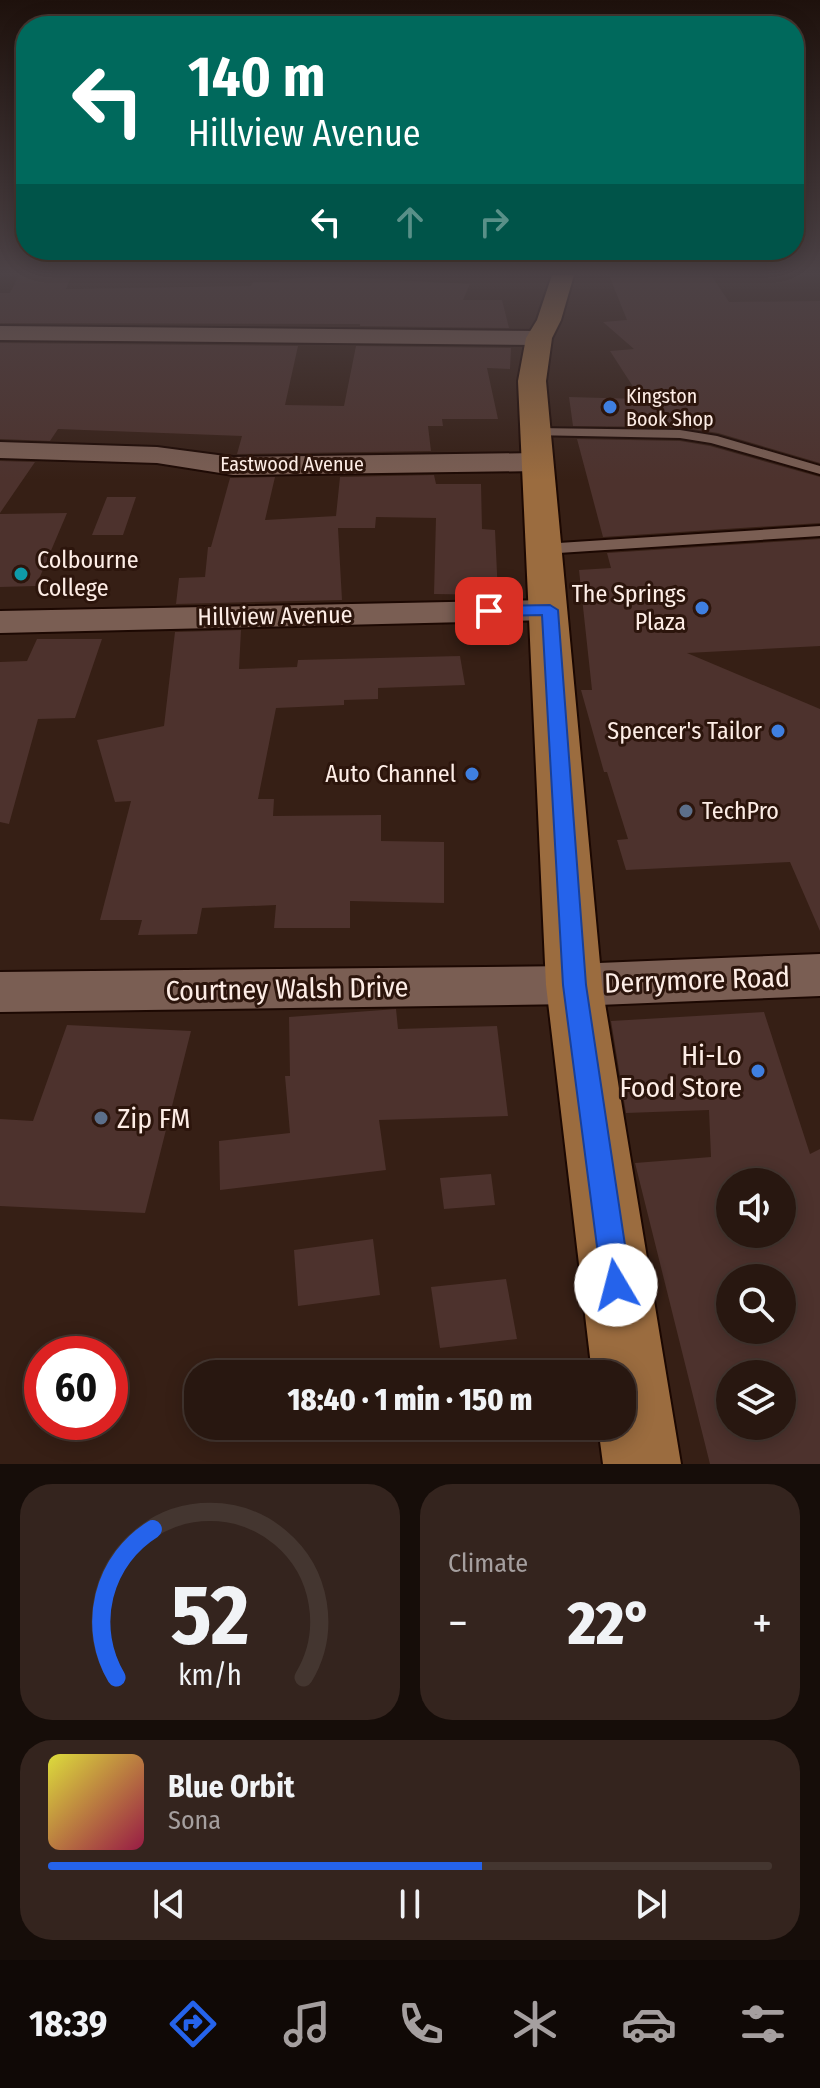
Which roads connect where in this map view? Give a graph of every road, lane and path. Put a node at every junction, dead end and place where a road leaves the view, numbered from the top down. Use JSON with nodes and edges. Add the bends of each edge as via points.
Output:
{"nodes":[{"id":1,"x":538,"y":343,"type":"edge"},
{"id":2,"x":536,"y":447,"type":"junction"},
{"id":3,"x":0,"y":450,"type":"edge"},
{"id":4,"x":820,"y":470,"type":"edge"},
{"id":5,"x":820,"y":531,"type":"edge"},
{"id":6,"x":543,"y":549,"type":"junction"},
{"id":7,"x":550,"y":610,"type":"junction"},
{"id":8,"x":0,"y":622,"type":"edge"},
{"id":9,"x":820,"y":975,"type":"edge"},
{"id":10,"x":574,"y":985,"type":"junction"},
{"id":11,"x":0,"y":992,"type":"edge"},
{"id":12,"x":642,"y":1464,"type":"edge"}],
"edges":[{"from":1,"to":2,"type":"main road","via":[[532,381]]},
{"from":2,"to":3,"type":"street","name":"Eastwood Avenue","via":[[233,466],[157,455]]},
{"from":2,"to":4,"type":"lane","via":[[689,435]]},
{"from":2,"to":6,"type":"main road"},
{"from":5,"to":6,"type":"lane"},
{"from":6,"to":7,"type":"main road"},
{"from":7,"to":8,"type":"street","name":"Hillview Avenue"},
{"from":7,"to":10,"type":"main road"},
{"from":9,"to":10,"type":"street","name":"Derrymore Road"},
{"from":10,"to":11,"type":"street","name":"Courtney Walsh Drive"},
{"from":10,"to":12,"type":"main road"}]}
